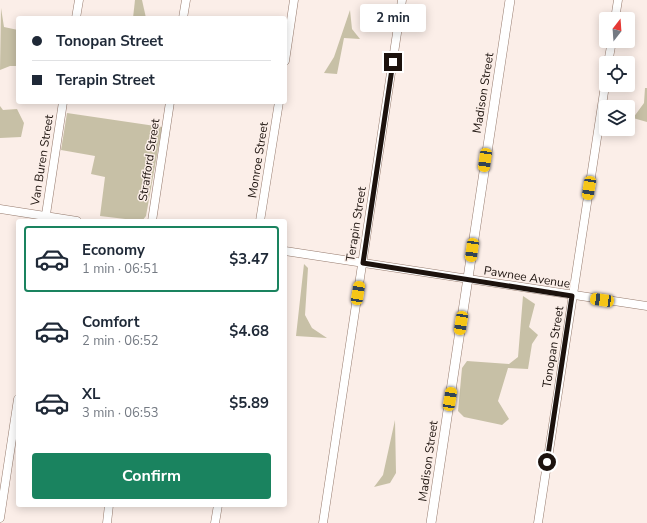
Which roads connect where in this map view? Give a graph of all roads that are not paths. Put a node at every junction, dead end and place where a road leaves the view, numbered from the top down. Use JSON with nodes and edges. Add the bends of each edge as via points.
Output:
{"nodes":[{"id":1,"x":79,"y":0,"type":"edge"},
{"id":2,"x":186,"y":0,"type":"edge"},
{"id":3,"x":294,"y":0,"type":"edge"},
{"id":4,"x":402,"y":0,"type":"edge"},
{"id":5,"x":510,"y":0,"type":"edge"},
{"id":6,"x":618,"y":0,"type":"edge"},
{"id":7,"x":616,"y":12,"type":"edge"},
{"id":8,"x":76,"y":16,"type":"edge"},
{"id":9,"x":183,"y":16,"type":"edge"},
{"id":10,"x":287,"y":47,"type":"edge"},
{"id":11,"x":604,"y":92,"type":"edge"},
{"id":12,"x":63,"y":104,"type":"edge"},
{"id":13,"x":170,"y":104,"type":"edge"},
{"id":14,"x":279,"y":104,"type":"edge"},
{"id":15,"x":0,"y":209,"type":"edge"},
{"id":16,"x":46,"y":219,"type":"edge"},
{"id":17,"x":152,"y":219,"type":"edge"},
{"id":18,"x":260,"y":219,"type":"edge"},
{"id":19,"x":287,"y":251,"type":"edge"},
{"id":20,"x":363,"y":263,"type":"junction"},
{"id":21,"x":468,"y":280,"type":"junction"},
{"id":22,"x":572,"y":296,"type":"junction"},
{"id":23,"x":647,"y":306,"type":"edge"},
{"id":24,"x":16,"y":412,"type":"edge"},
{"id":25,"x":109,"y":507,"type":"edge"},
{"id":26,"x":218,"y":507,"type":"edge"},
{"id":27,"x":0,"y":518,"type":"edge"},
{"id":28,"x":107,"y":523,"type":"edge"},
{"id":29,"x":215,"y":523,"type":"edge"},
{"id":30,"x":323,"y":523,"type":"edge"},
{"id":31,"x":431,"y":523,"type":"edge"},
{"id":32,"x":538,"y":523,"type":"edge"}],
"edges":[{"from":1,"to":8,"type":"street"},
{"from":2,"to":9,"type":"street"},
{"from":3,"to":10,"type":"street"},
{"from":4,"to":20,"type":"street","name":"Terapin Street"},
{"from":5,"to":21,"type":"street","name":"Madison Street"},
{"from":6,"to":7,"type":"street"},
{"from":11,"to":22,"type":"street","name":"Tonopan Street"},
{"from":12,"to":16,"type":"street","name":"Van Buren Street"},
{"from":13,"to":17,"type":"street","name":"Strafford Street"},
{"from":14,"to":18,"type":"street","name":"Monroe Street"},
{"from":15,"to":16,"type":"street"},
{"from":19,"to":20,"type":"street","name":"Pawnee Avenue"},
{"from":20,"to":21,"type":"street","name":"Pawnee Avenue"},
{"from":20,"to":30,"type":"street","name":"Terapin Street"},
{"from":21,"to":22,"type":"street","name":"Pawnee Avenue"},
{"from":21,"to":31,"type":"street","name":"Madison Street"},
{"from":22,"to":23,"type":"street","name":"Pawnee Avenue"},
{"from":22,"to":32,"type":"street","name":"Tonopan Street"},
{"from":24,"to":27,"type":"street"},
{"from":25,"to":28,"type":"street"},
{"from":26,"to":29,"type":"street"}]}
